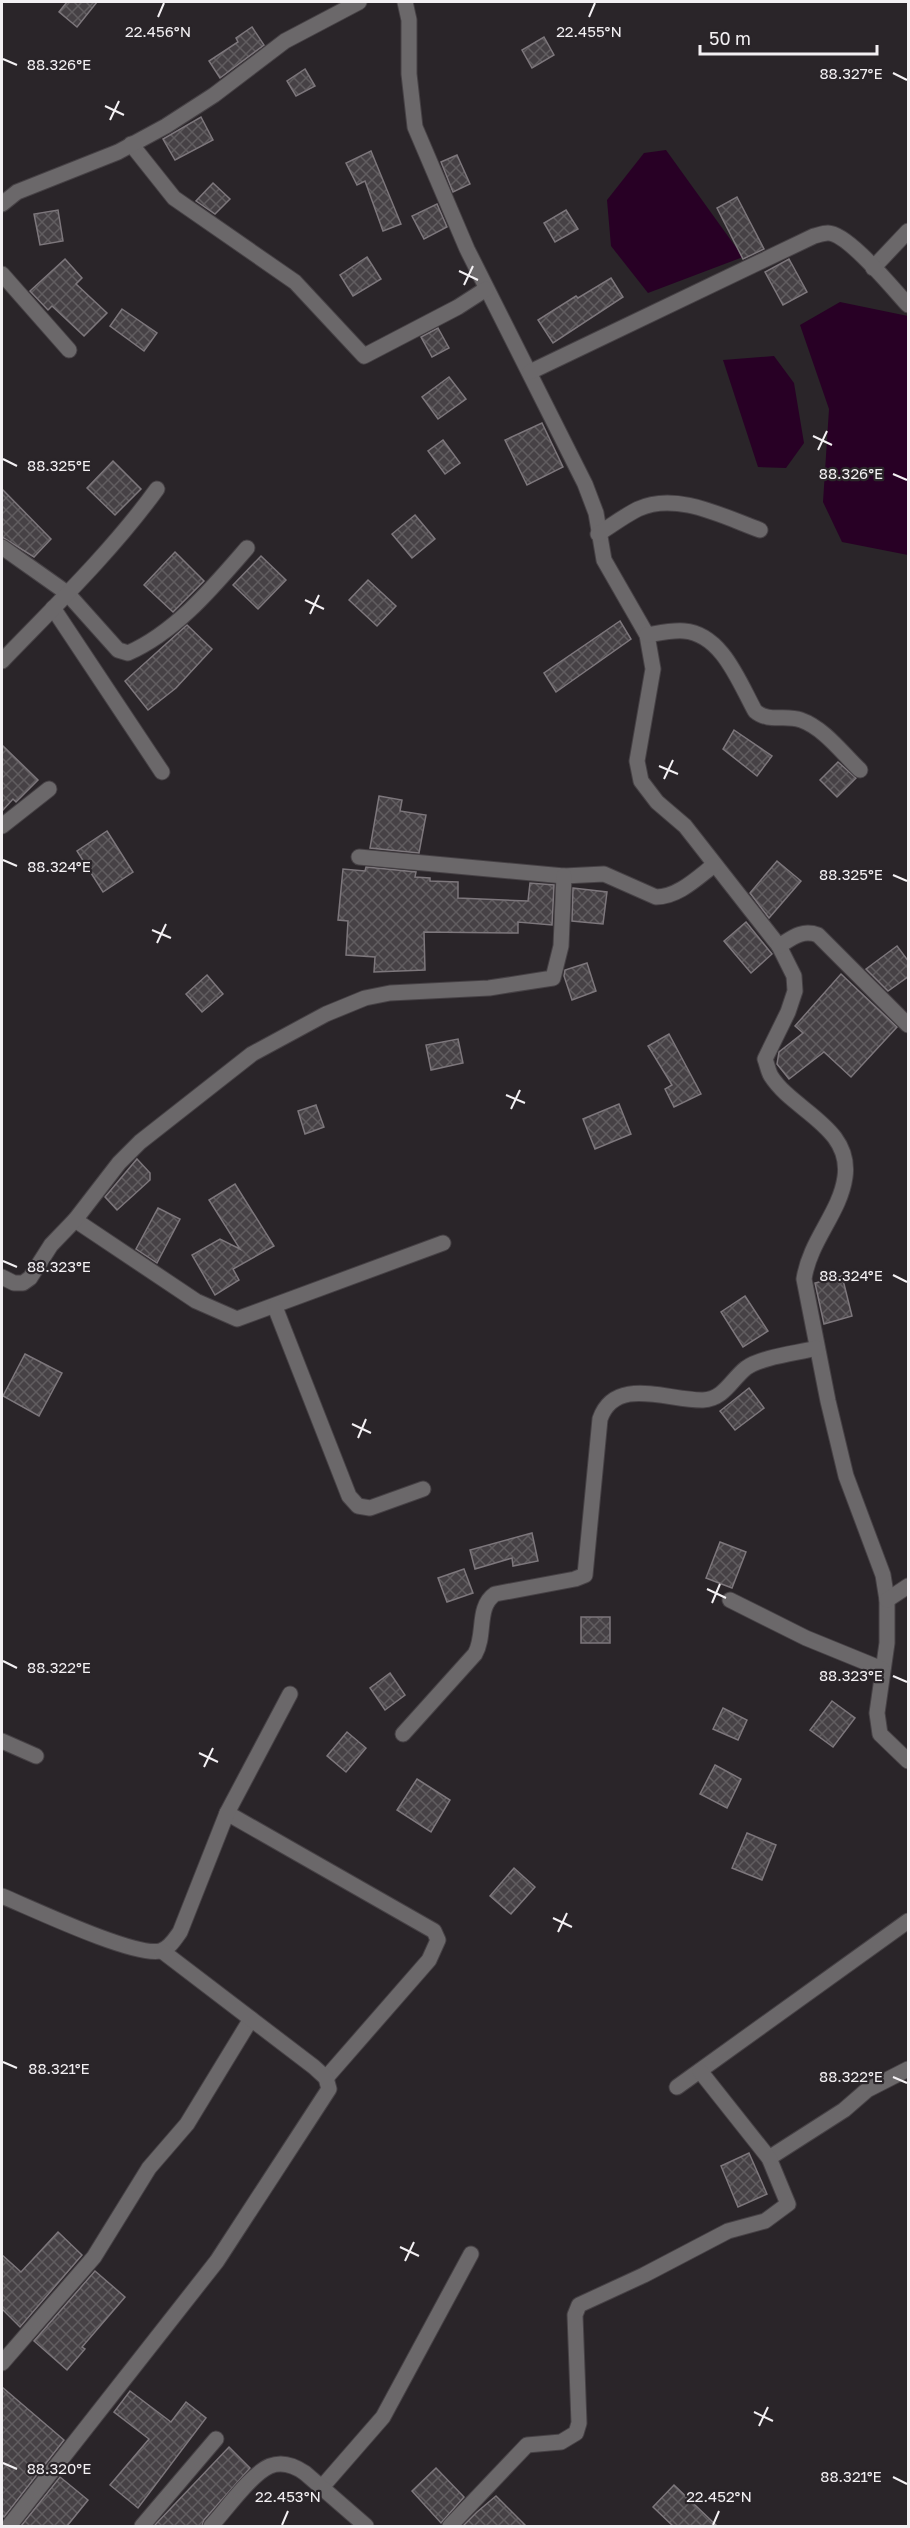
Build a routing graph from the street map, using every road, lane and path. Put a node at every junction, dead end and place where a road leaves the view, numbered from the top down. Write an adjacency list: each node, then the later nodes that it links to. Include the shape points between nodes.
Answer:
1 (358, 2): 3 (street, via 285,41 214,96)
2 (405, 2): 8 (street, via 415,127)
3 (131, 144): 4 (street, via 17,192); 8 (street, via 174,198 295,282 364,356)
4 (2, 204)
5 (909, 231): 6 (street)
6 (873, 268): 9 (street); 11 (street, via 841,238 829,232 814,236)
7 (2, 274): 10 (street)
8 (486, 289): 11 (street)
9 (909, 305)
10 (69, 350)
11 (530, 372): 14 (street, via 585,484 596,513)
12 (157, 489): 17 (street)
13 (760, 530): 14 (street, via 691,506 663,503 639,509)
14 (598, 534): 19 (street, via 604,560)
15 (2, 547): 17 (street)
16 (248, 548): 17 (street, via 207,594 157,636 128,653 118,650)
17 (67, 593): 18 (street)
18 (53, 609): 20 (street); 22 (street)
19 (647, 635): 21 (street, via 681,630 708,638 755,711 762,717 801,720 825,736); 26 (street, via 653,669 637,761 641,781 657,802 685,826)
20 (2, 661)
21 (860, 770)
22 (162, 772)
23 (49, 789): 24 (street)
24 (2, 826)
25 (359, 857): 27 (street)
26 (714, 865): 27 (street, via 684,888 664,897 604,874); 28 (street)
27 (564, 876): 30 (street, via 561,946 554,978 489,988 390,993 365,998 326,1014 252,1054 180,1107 119,1163)
28 (779, 946): 29 (street, via 808,931 818,935); 34 (street, via 794,976 795,991 765,1059 771,1076 826,1126 840,1148 845,1172 843,1191 807,1258 804,1279)
29 (909, 1025)
30 (75, 1220): 32 (street, via 51,1245 30,1278 14,1283); 33 (street, via 220,1314 237,1319)
31 (443, 1243): 33 (street)
32 (2, 1277)
33 (275, 1306): 35 (street, via 349,1496 358,1506 370,1508)
34 (817, 1348): 38 (street, via 846,1476 884,1575); 41 (street, via 748,1366 717,1397 704,1400 633,1393 612,1399 604,1406 585,1575 487,1599 481,1645)
35 (423, 1490)
36 (909, 1586): 38 (street)
37 (730, 1600): 39 (street, via 806,1638)
38 (887, 1600): 39 (street, via 887,1644)
39 (882, 1669): 44 (street, via 877,1713 880,1734)
40 (290, 1694): 45 (street)
41 (403, 1734)
42 (2, 1741): 43 (street)
43 (36, 1756)
44 (909, 1761)
45 (226, 1813): 48 (street, via 180,1932); 52 (street, via 434,1931 438,1940 429,1959)
46 (2, 1896): 48 (street, via 111,1940 148,1952)
47 (909, 1921): 51 (street)
48 (162, 1951): 49 (street)
49 (251, 2019): 52 (street); 56 (street, via 188,2124 150,2168 94,2257)
50 (909, 2069): 54 (street, via 867,2090 844,2110)
51 (700, 2071): 53 (street); 54 (street)
52 (327, 2078): 60 (street, via 329,2089 322,2101 217,2261)
53 (677, 2087)
54 (768, 2158): 64 (street, via 788,2204 765,2221 728,2231 579,2305 574,2314 579,2423 576,2433 561,2442 526,2445)
55 (471, 2254): 58 (street, via 383,2417)
56 (2, 2363)
57 (216, 2439): 61 (street)
58 (322, 2487): 62 (street, via 296,2467 269,2466); 63 (street)
59 (2, 2523): 60 (street)
60 (7, 2526)
61 (142, 2526)
62 (211, 2526)
63 (366, 2526)
64 (450, 2526)

